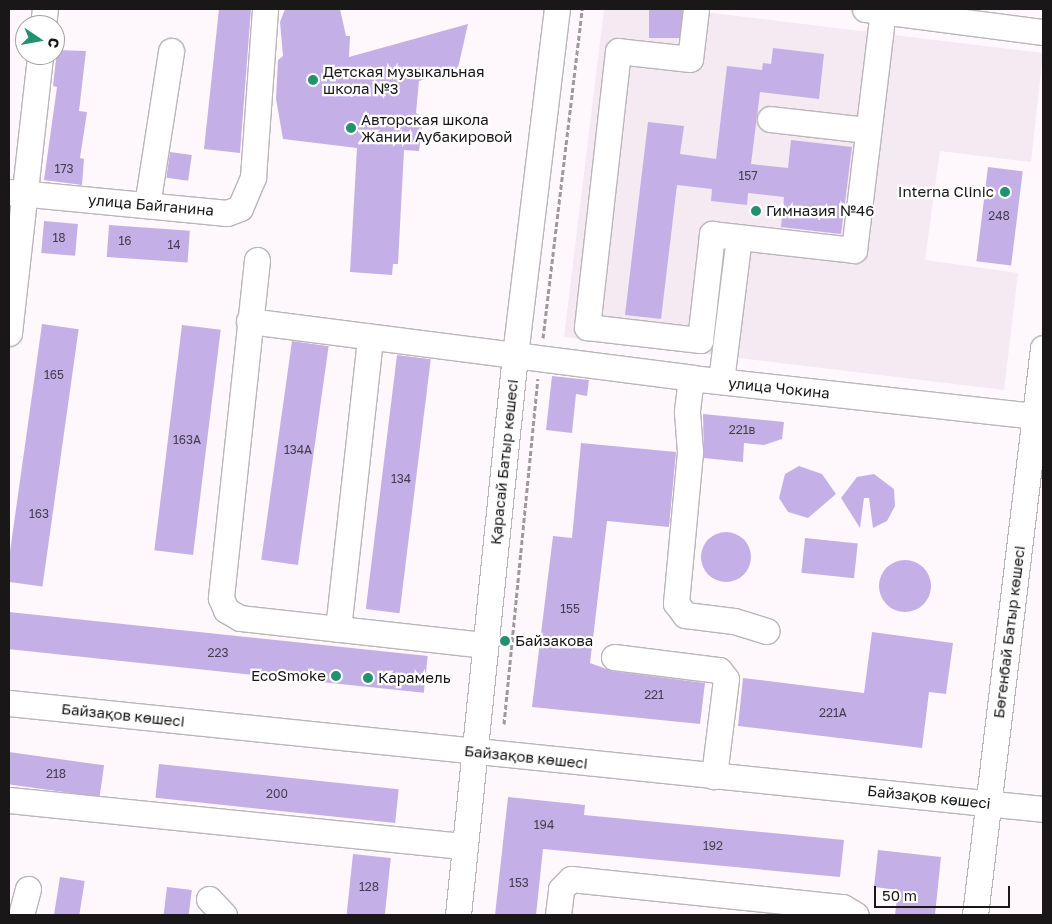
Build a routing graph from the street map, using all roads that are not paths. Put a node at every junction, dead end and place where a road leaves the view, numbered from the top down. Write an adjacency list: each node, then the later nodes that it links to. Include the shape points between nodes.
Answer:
1 (265, 9): 12 (street, улица Байганина, via 253,177 240,208 227,213)
2 (557, 9): 19 (street, Қарасай Батыр көшесі)
3 (696, 9): 13 (street, via 690,59 618,51 587,328 700,340 712,234)
4 (874, 10): 5 (street); 10 (street)
5 (986, 16): 6 (street)
6 (1043, 32)
7 (170, 51): 12 (street)
8 (38, 65): 11 (street)
9 (770, 118): 10 (street)
10 (868, 130): 13 (street, via 854,250)
11 (16, 192): 12 (street, улица Байганина); 16 (street)
12 (147, 205)
13 (739, 237): 21 (street)
14 (256, 260): 15 (street)
15 (249, 321): 17 (street, улица Чокина); 23 (street, via 221,598 226,610 240,618)
16 (9, 333)
17 (370, 337): 19 (street, улица Чокина); 23 (street)
18 (1043, 348): 22 (street, Бөгенбай Батыр көшесі)
19 (515, 355): 20 (street, улица Чокина); 25 (street, Қарасай Батыр көшесі)
20 (691, 378): 21 (street, улица Чокина); 24 (street, via 687,412 690,452 676,603 685,615 734,621)
21 (721, 381): 22 (street, улица Чокина)
22 (1039, 417): 31 (street, Бөгенбай Батыр көшесі)
23 (338, 629): 25 (street)
24 (767, 632)
25 (485, 645): 28 (street, Қарасай Батыр көшесі)
26 (614, 657): 29 (street, via 719,670 726,679)
27 (9, 703): 28 (street, Байзақов көшесі)
28 (474, 752): 29 (street, Байзақов көшесі); 33 (street, Қарасай Батыр көшесі)
29 (714, 776): 31 (street, Байзақов көшесі)
30 (9, 800): 33 (street)
31 (988, 803): 32 (street, Байзақов көшесі); 39 (street, Бөгенбай Батыр көшесі)
32 (1043, 809)
33 (465, 846): 36 (street, Қарасай Батыр көшесі)
34 (28, 889): 35 (street)
35 (21, 915)
36 (458, 915)
37 (558, 915): 38 (street, via 561,889 571,879 843,907)
38 (856, 915)
39 (975, 915)

